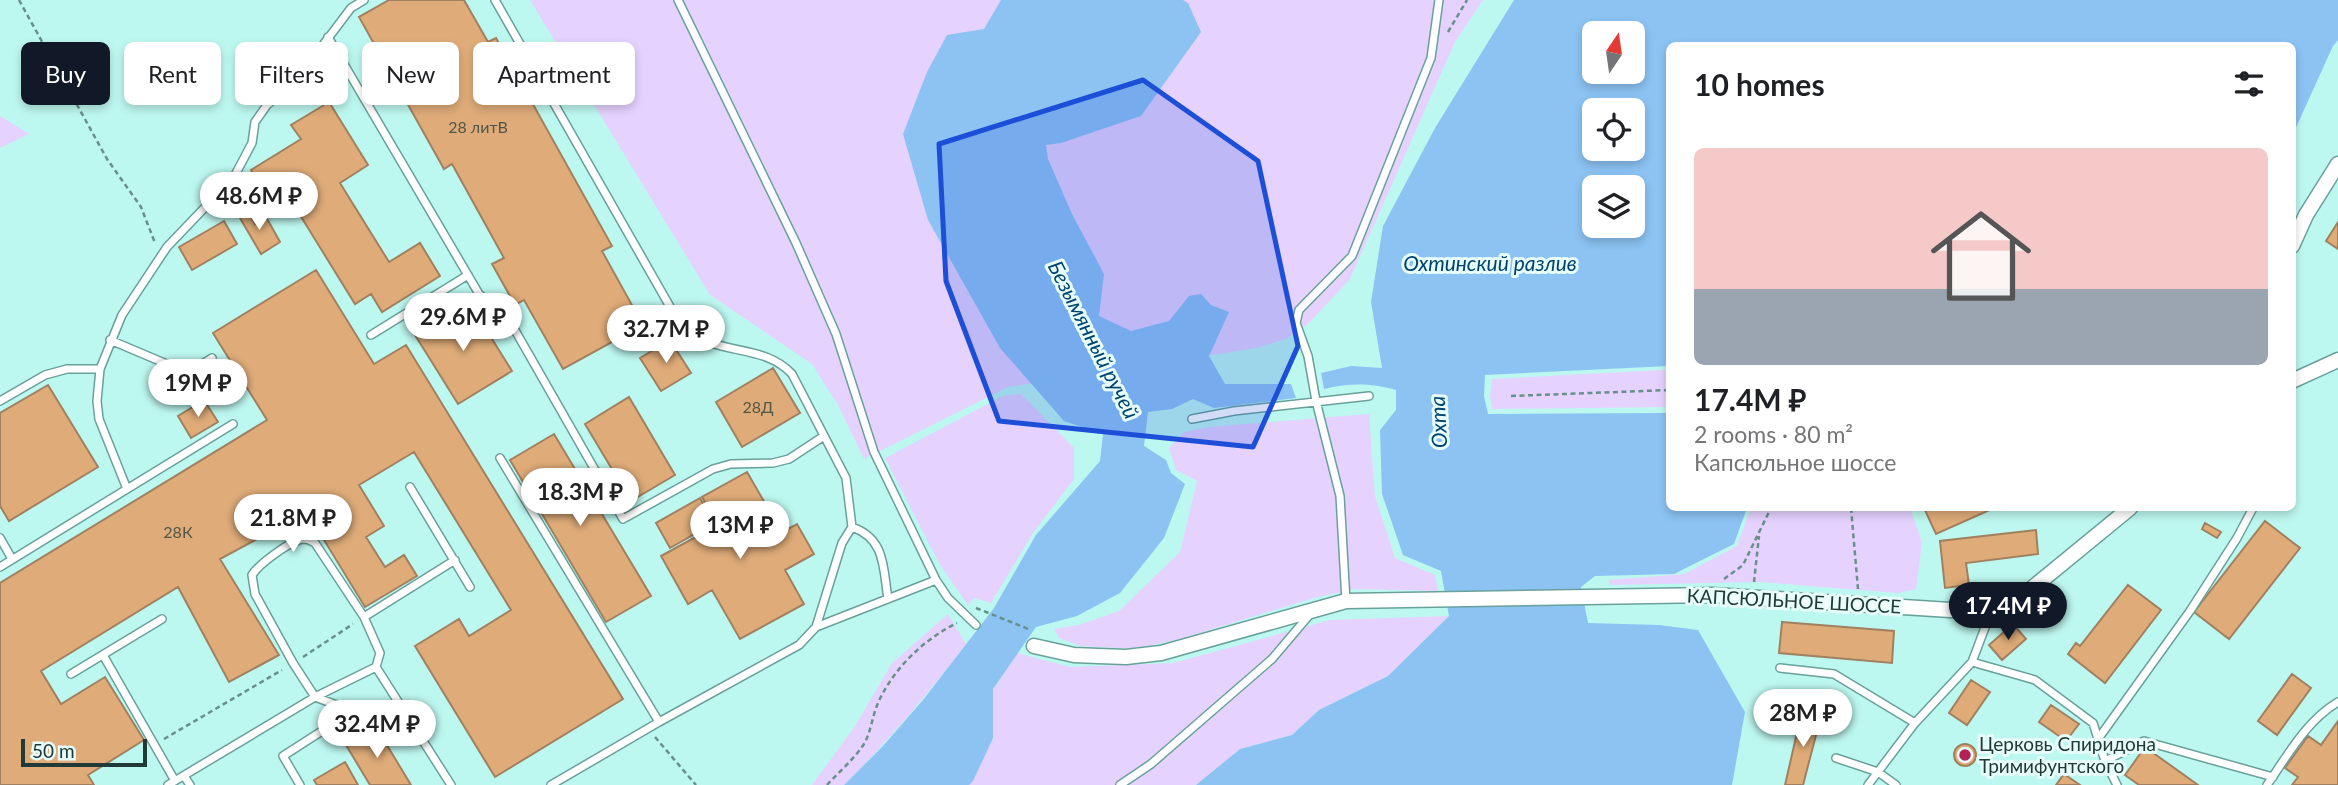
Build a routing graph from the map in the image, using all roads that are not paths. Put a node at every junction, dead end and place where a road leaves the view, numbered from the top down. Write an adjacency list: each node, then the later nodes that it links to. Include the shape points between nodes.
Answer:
1 (364, 0): 5 (lane, via 351,8)
2 (495, 0): 20 (lane, via 673,312 686,329 706,341 781,363 792,374)
3 (678, 0): 31 (lane, via 796,243 836,334 874,452)
4 (1439, 0): 17 (lane, via 1432,58 1352,256 1299,310 1296,323)
5 (328, 37): 8 (lane); 10 (lane, via 298,78 267,105 255,122 252,143 234,177 161,257)
6 (2338, 164): 7 (street)
7 (2296, 237)
8 (468, 275): 9 (lane); 20 (lane, via 479,295 508,318 623,519 713,470 730,464 789,459)
9 (371, 335)
10 (110, 340): 11 (lane, via 188,373); 13 (lane)
11 (212, 358)
12 (2338, 360): 14 (street)
13 (100, 369): 16 (lane, via 67,369 46,375); 23 (lane, via 99,419)
14 (2296, 379)
15 (1369, 396): 17 (lane)
16 (0, 401)
17 (1316, 401): 18 (lane); 34 (lane, via 1340,496)
18 (1192, 419)
19 (233, 424): 23 (lane)
20 (824, 436): 26 (lane, via 846,478)
21 (500, 458): 49 (lane)
22 (410, 486): 29 (lane)
23 (127, 489): 28 (lane)
24 (2126, 511): 36 (street, КАПСЮЛЬНОЕ ШОССЕ, via 2008,604)
25 (2251, 511): 51 (lane, via 2190,611)
26 (852, 527): 33 (lane, via 867,532 875,541); 40 (lane, via 842,543)
27 (0, 538): 28 (lane)
28 (12, 559): 30 (lane)
29 (455, 561): 32 (lane); 37 (lane)
30 (0, 567)
31 (936, 580): 33 (lane); 39 (lane)
32 (470, 587)
33 (888, 599): 40 (lane)
34 (1346, 601): 35 (street); 36 (street, КАПСЮЛЬНОЕ ШОССЕ, via 1713,594)
35 (1315, 609): 41 (street, via 1161,653 1074,655); 62 (lane, via 1272,659 1151,764)
36 (1992, 610): 43 (lane)
37 (364, 617): 44 (lane, via 380,653); 47 (lane, via 321,548 308,540 295,542 261,564 252,576 255,594)
38 (162, 619): 42 (lane)
39 (976, 625)
40 (816, 627): 49 (lane, via 799,645)
41 (1034, 646)
42 (103, 655): 46 (lane); 57 (lane)
43 (1972, 662): 50 (lane); 51 (lane, via 2035,680 2093,723)
44 (376, 667): 47 (lane); 60 (lane)
45 (1780, 668): 50 (lane, via 1834,674)
46 (71, 674)
47 (315, 697): 55 (lane); 59 (lane, via 353,711 283,756)
48 (2338, 702): 56 (lane, via 2307,727)
49 (659, 722): 61 (lane)
50 (1915, 723): 54 (lane)
51 (2098, 739): 53 (lane)
52 (1836, 758): 54 (lane)
53 (2105, 761): 56 (lane, via 2144,741); 65 (lane)
54 (1878, 772): 63 (lane); 64 (lane)
55 (184, 776): 57 (lane); 58 (lane)
56 (2273, 777): 66 (lane)
57 (172, 783)
58 (190, 785)
59 (300, 785)
60 (451, 785)
61 (551, 785)
62 (1120, 785)
63 (1868, 785)
64 (1896, 785)
65 (2117, 785)
66 (2267, 785)

